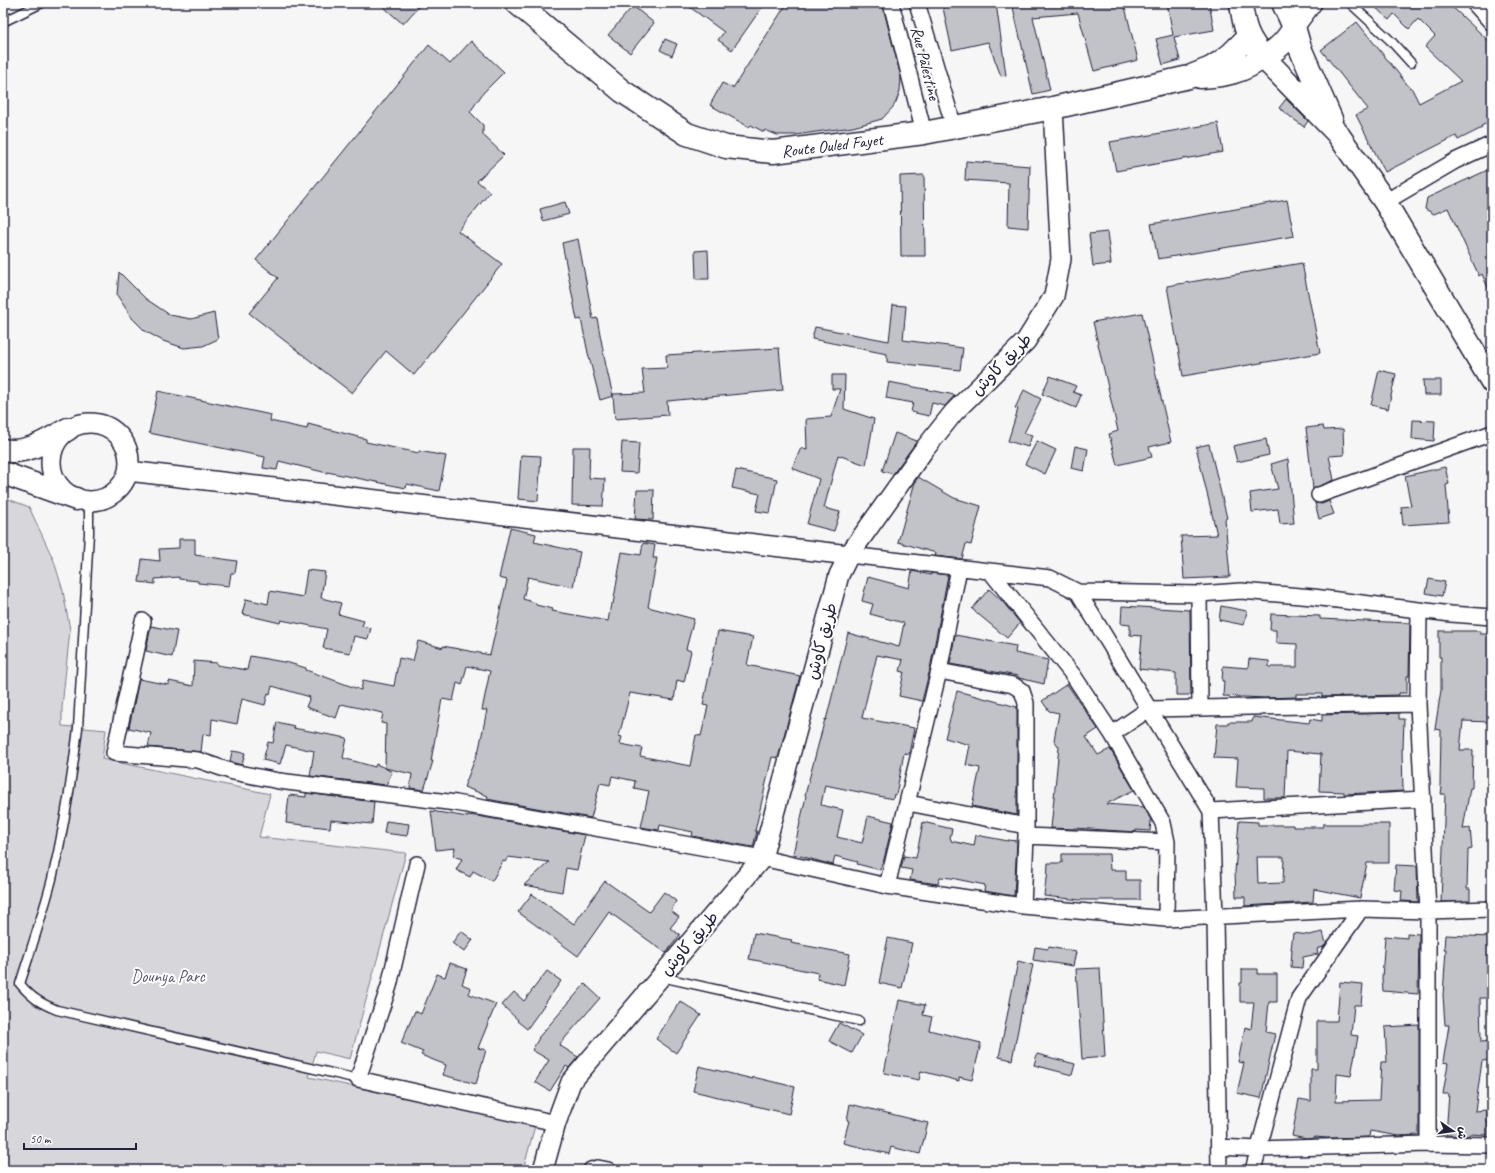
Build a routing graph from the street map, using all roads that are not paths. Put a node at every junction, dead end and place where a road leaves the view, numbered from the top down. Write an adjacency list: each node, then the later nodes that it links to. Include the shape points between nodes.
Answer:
1 (42, 3): 10 (lane)
2 (517, 3): 19 (main road, Route Ouled Fayet, via 622,91 687,134 726,147 773,152)
3 (891, 3): 19 (street, Rue Palestine)
4 (917, 3): 18 (street, Rue Palestine)
5 (1241, 3): 13 (main road)
6 (1283, 3): 12 (main road)
7 (1312, 3): 12 (street)
8 (1350, 3): 15 (lane)
9 (1474, 3): 11 (street)
10 (3, 22)
11 (1492, 23)
12 (1294, 27): 14 (main road, via 1282,45); 20 (main road, via 1300,48)
13 (1248, 37): 14 (main road); 16 (main road, via 1222,61)
14 (1263, 57): 16 (main road, via 1248,68 1230,74); 20 (main road)
15 (1411, 63)
16 (1189, 77): 17 (main road, Route Ouled Fayet)
17 (1053, 108): 18 (main road, Route Ouled Fayet); 31 (street, طريق كاوش, via 1061,259 1054,296 1026,341 949,418)
18 (954, 127): 19 (main road, Route Ouled Fayet)
19 (924, 133)
20 (1337, 133): 22 (main road)
21 (1492, 144): 22 (street, via 1455,161)
22 (1385, 202): 23 (main road)
23 (1492, 382)
24 (68, 429): 26 (main road, via 30,449 11,452); 27 (street, via 87,423 107,426 118,434 125,445 129,458); 30 (street, via 58,439 52,451 52,474 65,492)
25 (1492, 433): 29 (street)
26 (3, 450)
27 (128, 471): 30 (street, via 123,483 114,493 102,499); 31 (street)
28 (3, 473): 30 (main road)
29 (1319, 495)
30 (83, 500): 60 (lane, via 89,533 75,756 51,879 20,984 32,997 57,1010)
31 (849, 555): 32 (street); 49 (street, طريق كاوش, via 839,575)
32 (959, 568): 33 (street); 39 (street)
33 (990, 571): 34 (street, via 1050,578); 43 (street, via 1073,675)
34 (1078, 592): 35 (street); 42 (street)
35 (1199, 594): 36 (street, via 1241,591); 41 (street)
36 (1419, 610): 37 (street); 40 (street)
37 (1492, 617)
38 (143, 621): 49 (street, via 114,753 198,760 233,772 279,781 456,803)
39 (939, 671): 45 (street); 47 (street, via 1013,685 1022,691 1026,703)
40 (1418, 704): 41 (street); 44 (street)
41 (1200, 708): 42 (street)
42 (1149, 709): 43 (street); 46 (street)
43 (1112, 734): 48 (street, via 1163,823)
44 (1423, 799): 46 (street); 55 (street)
45 (908, 803): 47 (street); 51 (street)
46 (1211, 811): 56 (street)
47 (1026, 831): 48 (street); 52 (street)
48 (1167, 842): 57 (street)
49 (762, 858): 51 (street); 58 (street, طريق كاوش)
50 (417, 864): 60 (street, via 389,986)
51 (887, 886): 52 (street)
52 (1024, 906): 57 (street)
53 (1361, 909): 55 (street); 56 (street); 65 (street, via 1299,998)
54 (1492, 909): 55 (street)
55 (1428, 910): 62 (street)
56 (1215, 917): 57 (street); 64 (street)
57 (1166, 919)
58 (660, 977): 59 (lane); 61 (street, طريق كاوش, via 571,1082)
59 (859, 1021)
60 (358, 1079): 61 (street)
61 (556, 1123): 66 (street, طريق كاوش)
62 (1428, 1144): 63 (street); 65 (street)
63 (1492, 1145)
64 (1219, 1147): 65 (street); 69 (street)
65 (1258, 1149): 70 (street)
66 (543, 1170)
67 (591, 1170): 68 (street)
68 (608, 1170)
69 (1219, 1170)
70 (1253, 1170)

